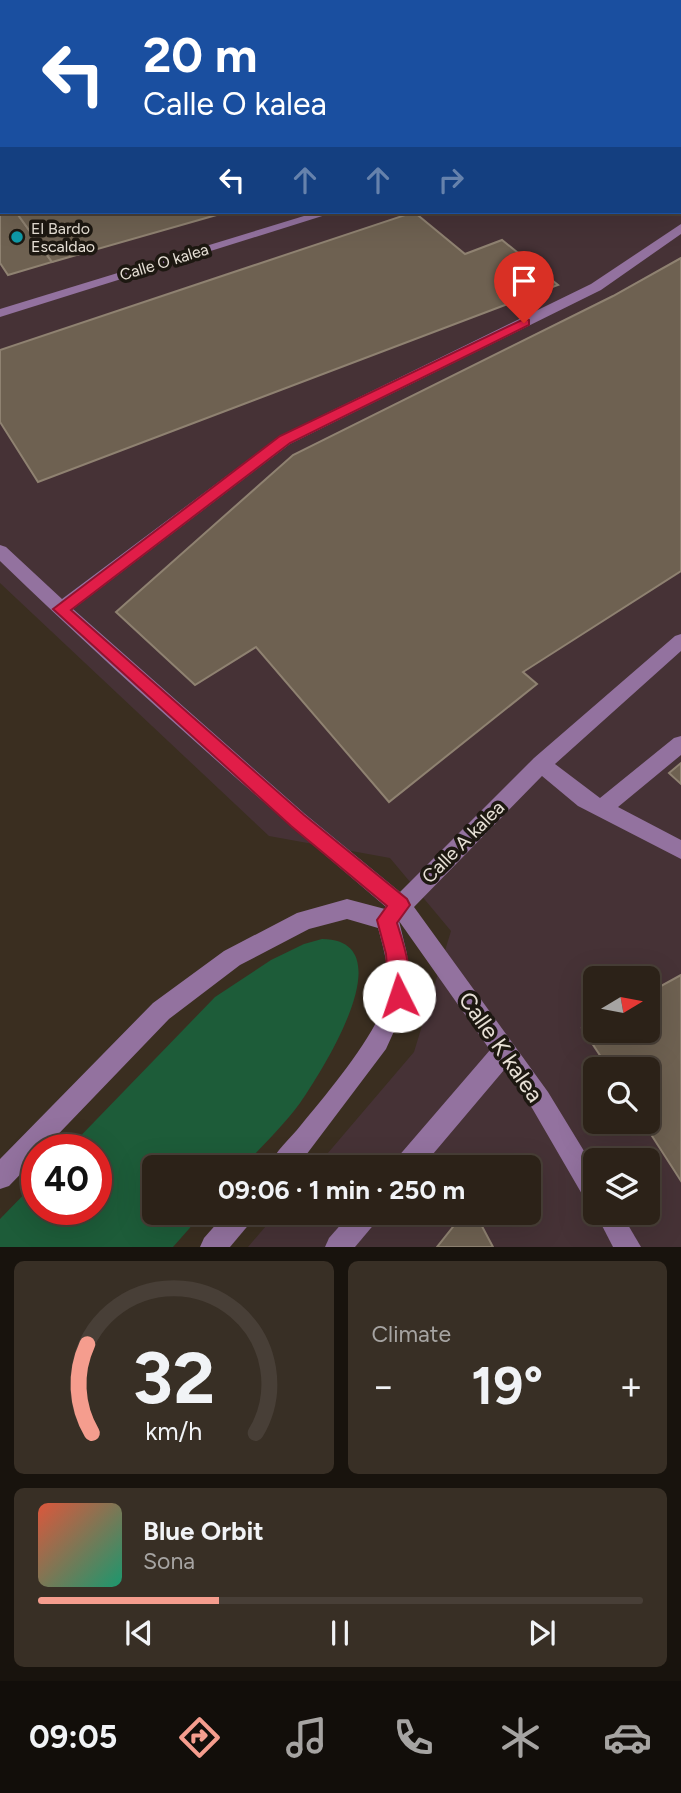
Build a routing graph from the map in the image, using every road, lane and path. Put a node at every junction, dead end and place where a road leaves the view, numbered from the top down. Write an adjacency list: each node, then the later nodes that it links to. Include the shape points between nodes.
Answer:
1 (322, 214): 3 (street, Calle O kalea)
2 (681, 228): 5 (street, via 596,287 285,440)
3 (0, 313)
4 (0, 551): 5 (street)
5 (61, 609): 11 (street, via 298,820)
6 (681, 641): 8 (street, Calle A kalea)
7 (681, 744): 9 (street)
8 (541, 765): 9 (street); 11 (street, Calle A kalea)
9 (600, 809): 10 (street)
10 (681, 850)
11 (393, 913): 12 (street, Calle K kalea); 13 (street, via 399,996 378,1041); 16 (street, via 347,909 305,920 232,958 161,1012)
12 (505, 1051): 14 (street); 15 (street, Calle K kalea)
13 (291, 1155)
14 (416, 1155)
15 (583, 1172)
16 (0, 1177)
17 (232, 1225): 20 (street)
18 (357, 1225): 21 (street)
19 (614, 1225): 22 (street)
20 (213, 1247)
21 (338, 1247)
22 (628, 1247)

